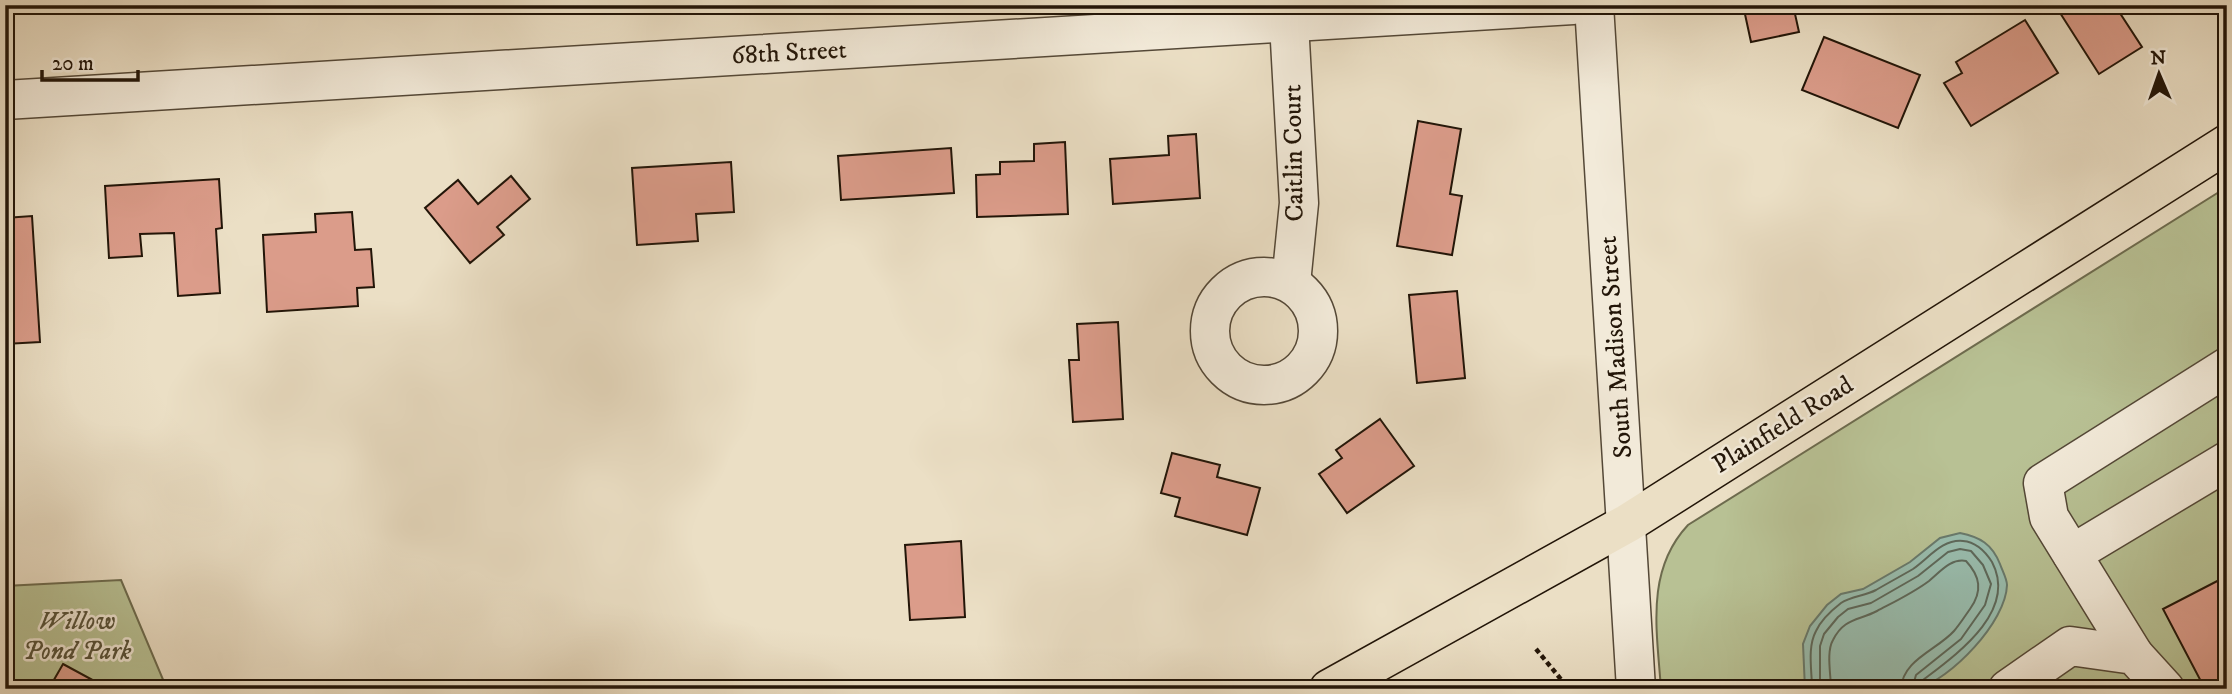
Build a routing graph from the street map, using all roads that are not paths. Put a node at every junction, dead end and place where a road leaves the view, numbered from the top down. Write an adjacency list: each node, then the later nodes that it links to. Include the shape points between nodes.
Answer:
1 (1573, 5): 3 (street, 68th Street)
2 (1594, 5): 9 (street, South Madison Street)
3 (1289, 23): 4 (street, 68th Street); 6 (street, Caitlin Court, via 1299,203)
4 (5, 100)
5 (2227, 144): 9 (main road, Plainfield Road)
6 (1291, 283)
7 (2227, 367): 10 (street, via 2043,483 2049,517)
8 (2227, 461): 10 (street)
9 (1628, 523): 12 (main road, Plainfield Road); 13 (street, South Madison Street)
10 (2073, 554): 11 (street)
11 (2134, 655): 14 (street, via 2070,646); 15 (street)
12 (1329, 689)
13 (1636, 689)
14 (2008, 689)
15 (2165, 689)

